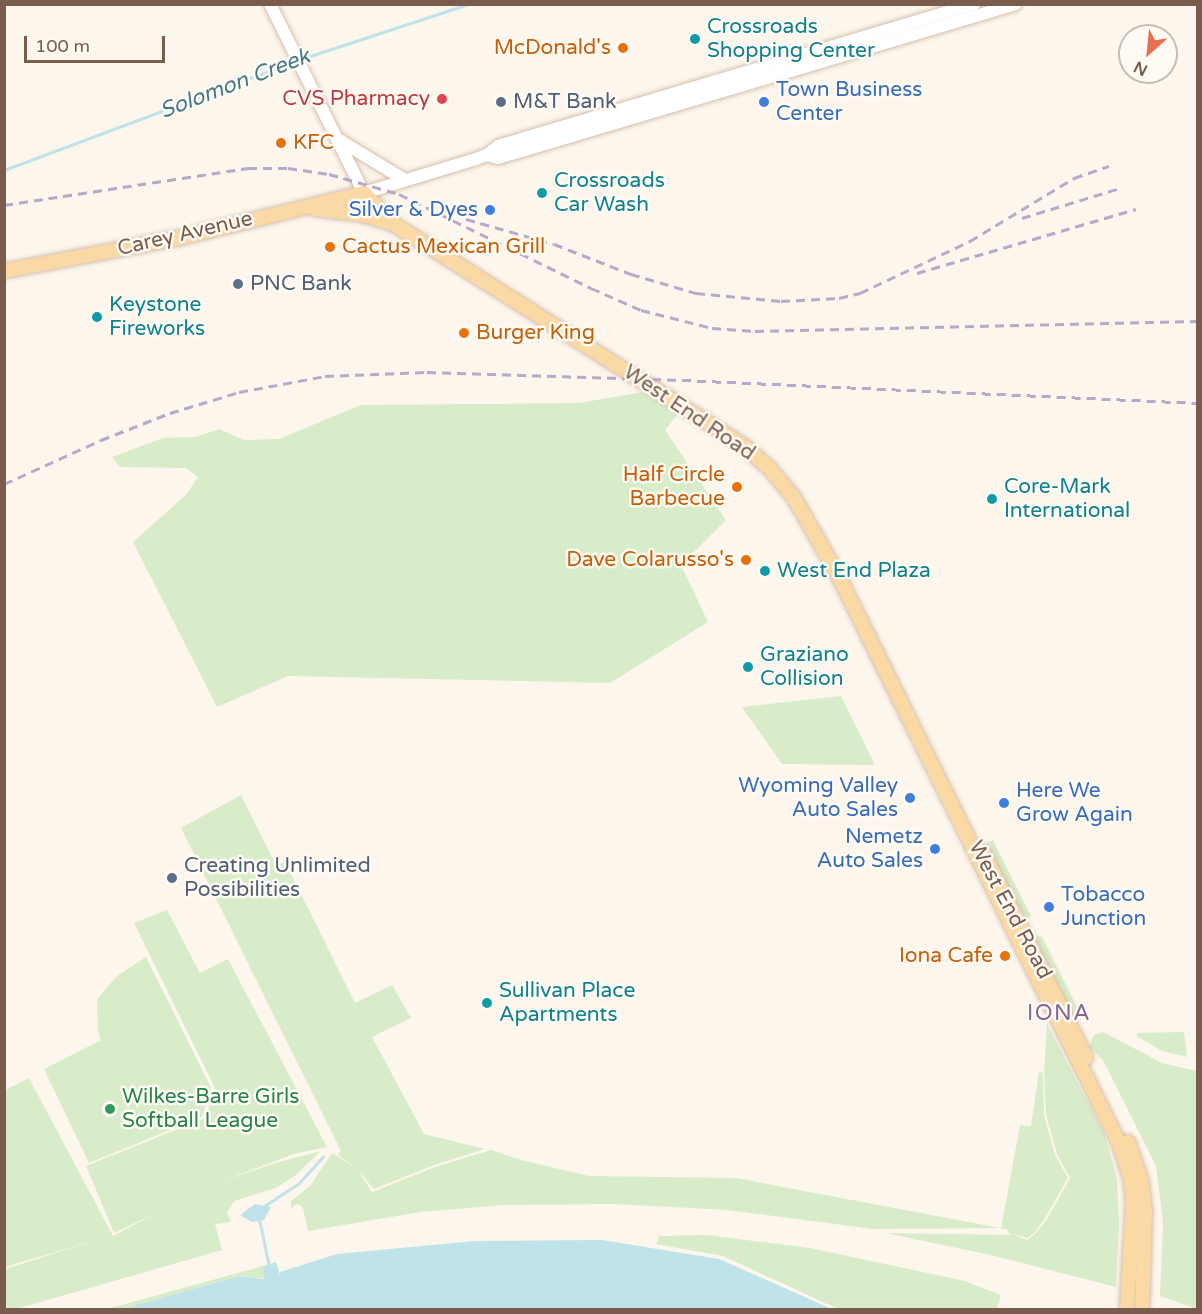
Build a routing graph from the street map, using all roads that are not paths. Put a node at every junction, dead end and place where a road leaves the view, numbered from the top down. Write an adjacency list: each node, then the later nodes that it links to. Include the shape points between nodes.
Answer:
1 (270, 4): 4 (main road)
2 (974, 4): 5 (main road, via 498,146)
3 (1016, 4): 5 (main road, via 498,158)
4 (339, 140): 6 (main road); 7 (main road)
5 (487, 155): 6 (main road)
6 (405, 180): 7 (main road)
7 (364, 193): 8 (main road, Carey Avenue); 9 (main road, West End Road)
8 (290, 210): 9 (main road, via 330,210); 10 (main road, Carey Avenue, via 179,238)
9 (392, 223): 11 (main road, West End Road, via 702,419 770,469 793,496 838,575)
10 (4, 271)
11 (960, 822): 12 (main road, West End Road, via 1125,1159 1133,1200); 13 (main road, West End Road, via 981,849 1025,932 1134,1157 1145,1210)
12 (1128, 1305)
13 (1142, 1307)

